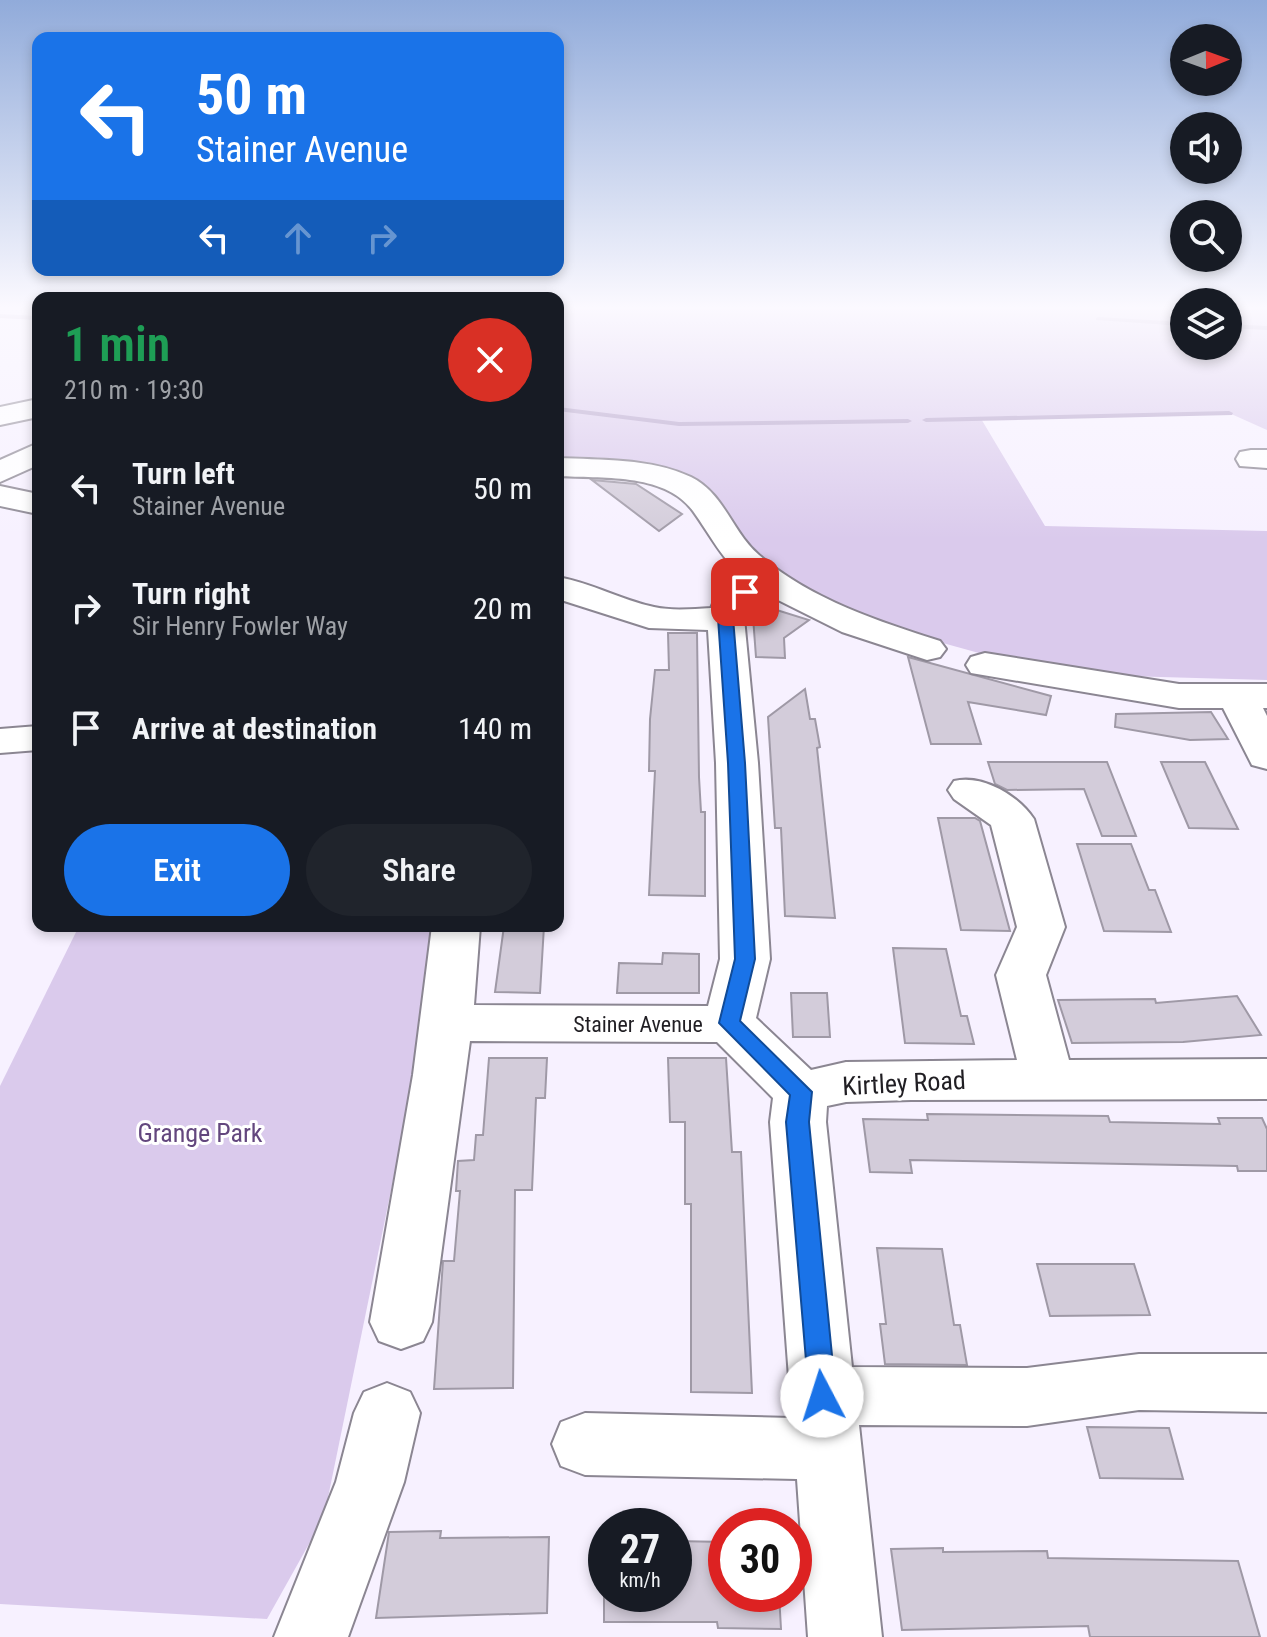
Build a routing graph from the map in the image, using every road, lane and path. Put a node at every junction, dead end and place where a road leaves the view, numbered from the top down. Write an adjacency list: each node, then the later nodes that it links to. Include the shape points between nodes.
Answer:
1 (32, 409): 2 (street)
2 (0, 416)
3 (32, 455): 5 (street)
4 (564, 467): 8 (street, via 611,469 677,482 695,492 743,560)
5 (0, 473)
6 (0, 496): 7 (street)
7 (32, 503)
8 (773, 581): 10 (street, via 731,600); 11 (street, via 852,626)
9 (564, 589): 10 (street, via 652,618)
10 (726, 618): 20 (street, via 745,959)
11 (927, 649)
12 (985, 665): 13 (street, via 1179,696)
13 (1252, 696): 16 (street)
14 (32, 738): 15 (street)
15 (0, 741)
16 (1267, 756)
17 (969, 790): 21 (street, via 1012,819 1041,927 1021,975)
18 (455, 949): 19 (street)
19 (446, 1023): 20 (street, Stainer Avenue); 24 (street)
20 (729, 1023): 23 (street, Stainer Avenue)
21 (1048, 1079): 22 (street, Kirtley Road); 23 (street, Kirtley Road, via 846,1082)
22 (1267, 1079)
23 (801, 1092): 27 (street, via 798,1122)
24 (401, 1322)
25 (1267, 1383): 27 (street, via 1139,1382)
26 (387, 1413): 29 (street, via 370,1482)
27 (825, 1422): 28 (street); 30 (street)
28 (585, 1444)
29 (311, 1637)
30 (845, 1637)

